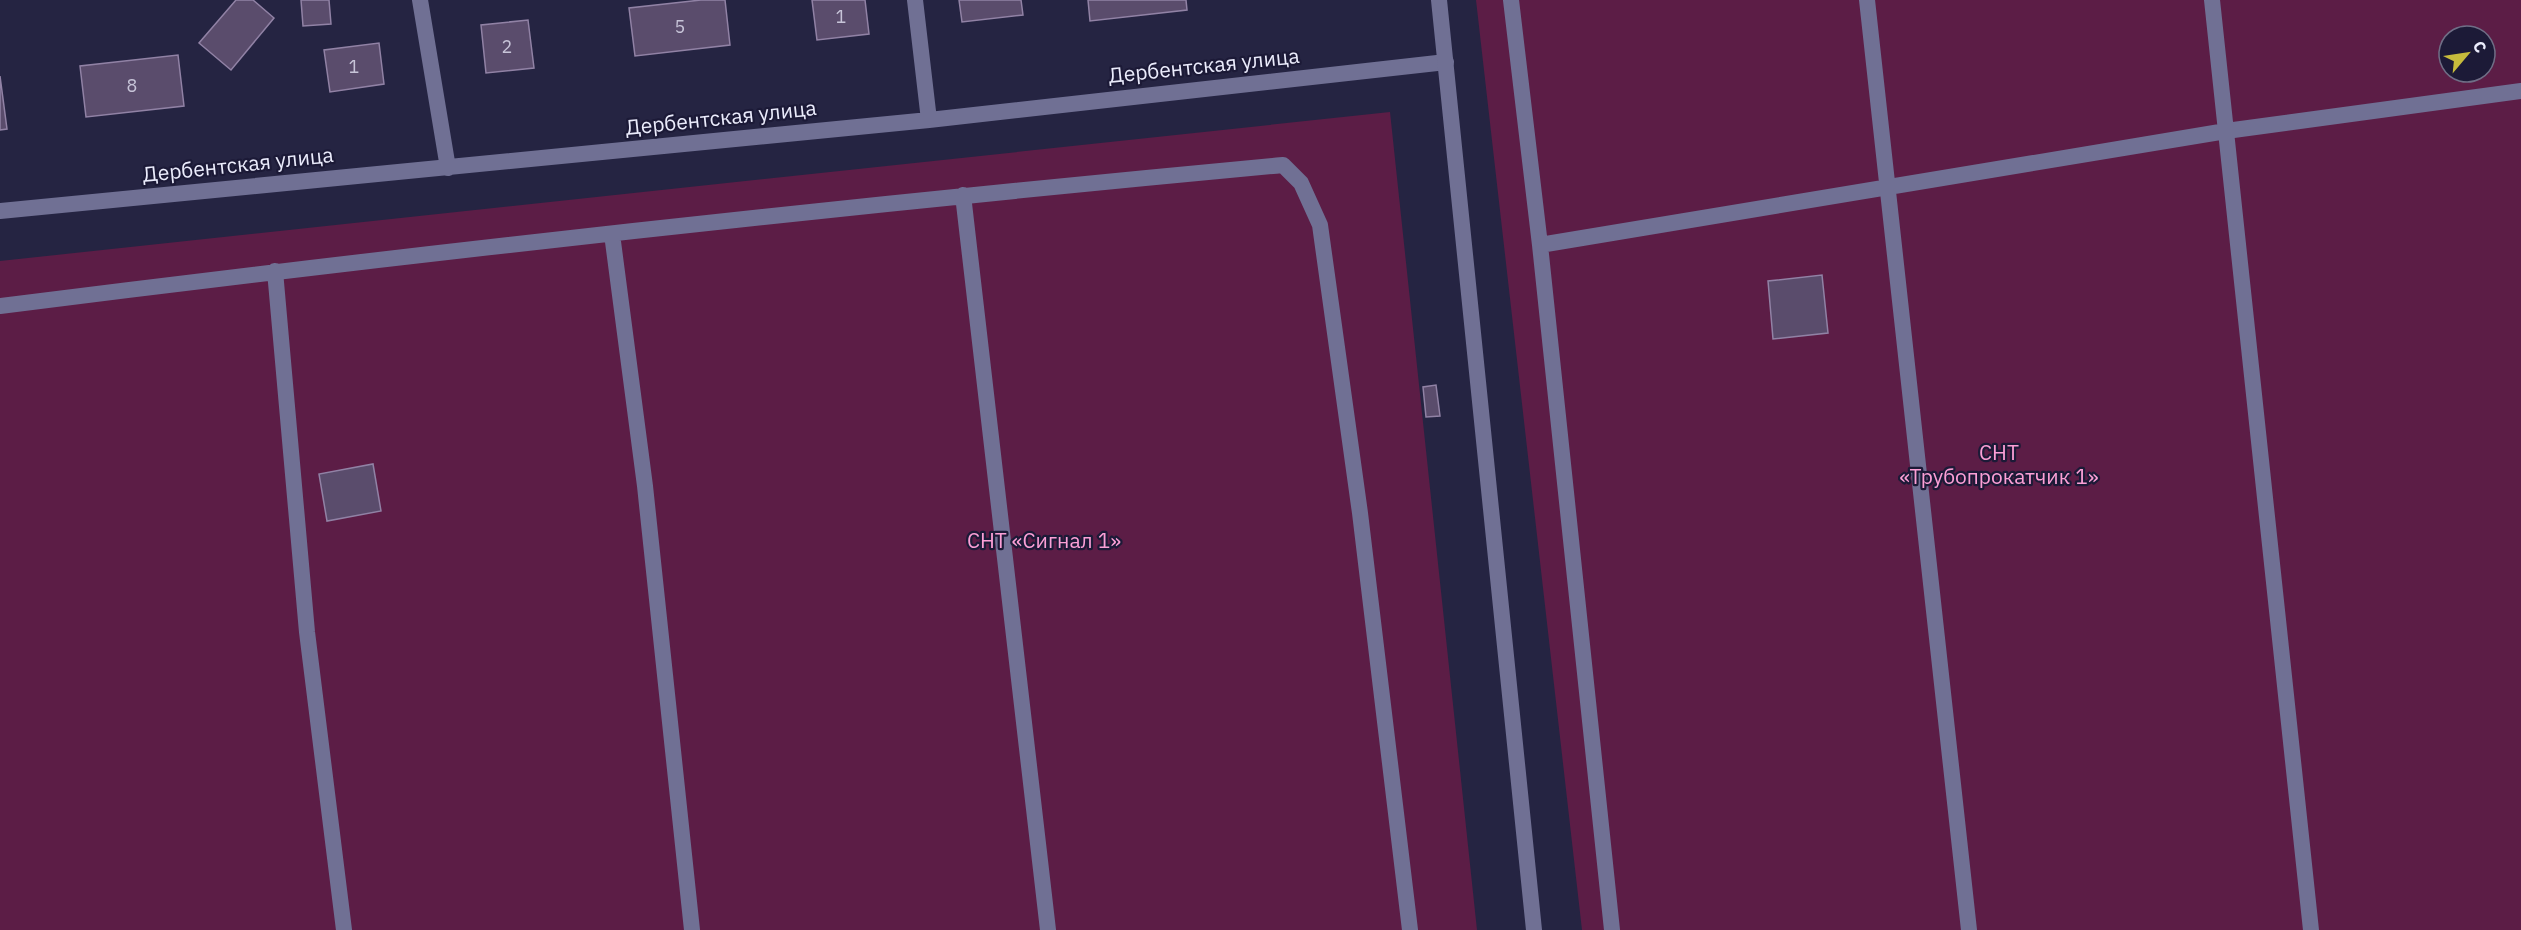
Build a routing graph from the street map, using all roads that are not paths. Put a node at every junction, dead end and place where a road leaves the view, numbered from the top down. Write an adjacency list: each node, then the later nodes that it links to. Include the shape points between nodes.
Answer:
1 (420, 0): 11 (street)
2 (915, 0): 9 (street)
3 (1439, 0): 7 (street)
4 (1511, 0): 16 (street)
5 (1867, 0): 12 (street)
6 (2212, 0): 10 (street)
7 (1446, 62): 9 (street, Дербентская улица); 23 (street)
8 (2521, 91): 10 (street)
9 (929, 120): 11 (street, Дербентская улица)
10 (2226, 131): 12 (street); 26 (street)
11 (448, 168): 14 (street, Дербентская улица)
12 (1887, 188): 16 (street); 25 (street)
13 (963, 195): 15 (street); 21 (street); 22 (street, via 1283,165 1301,183 1320,225 1362,524)
14 (0, 211)
15 (612, 234): 17 (street); 20 (street, via 645,486)
16 (1540, 245): 24 (street)
17 (275, 271): 18 (street); 19 (street, via 307,632)
18 (0, 306)
19 (344, 930)
20 (692, 930)
21 (1048, 930)
22 (1410, 930)
23 (1534, 930)
24 (1612, 930)
25 (1969, 930)
26 (2311, 930)

